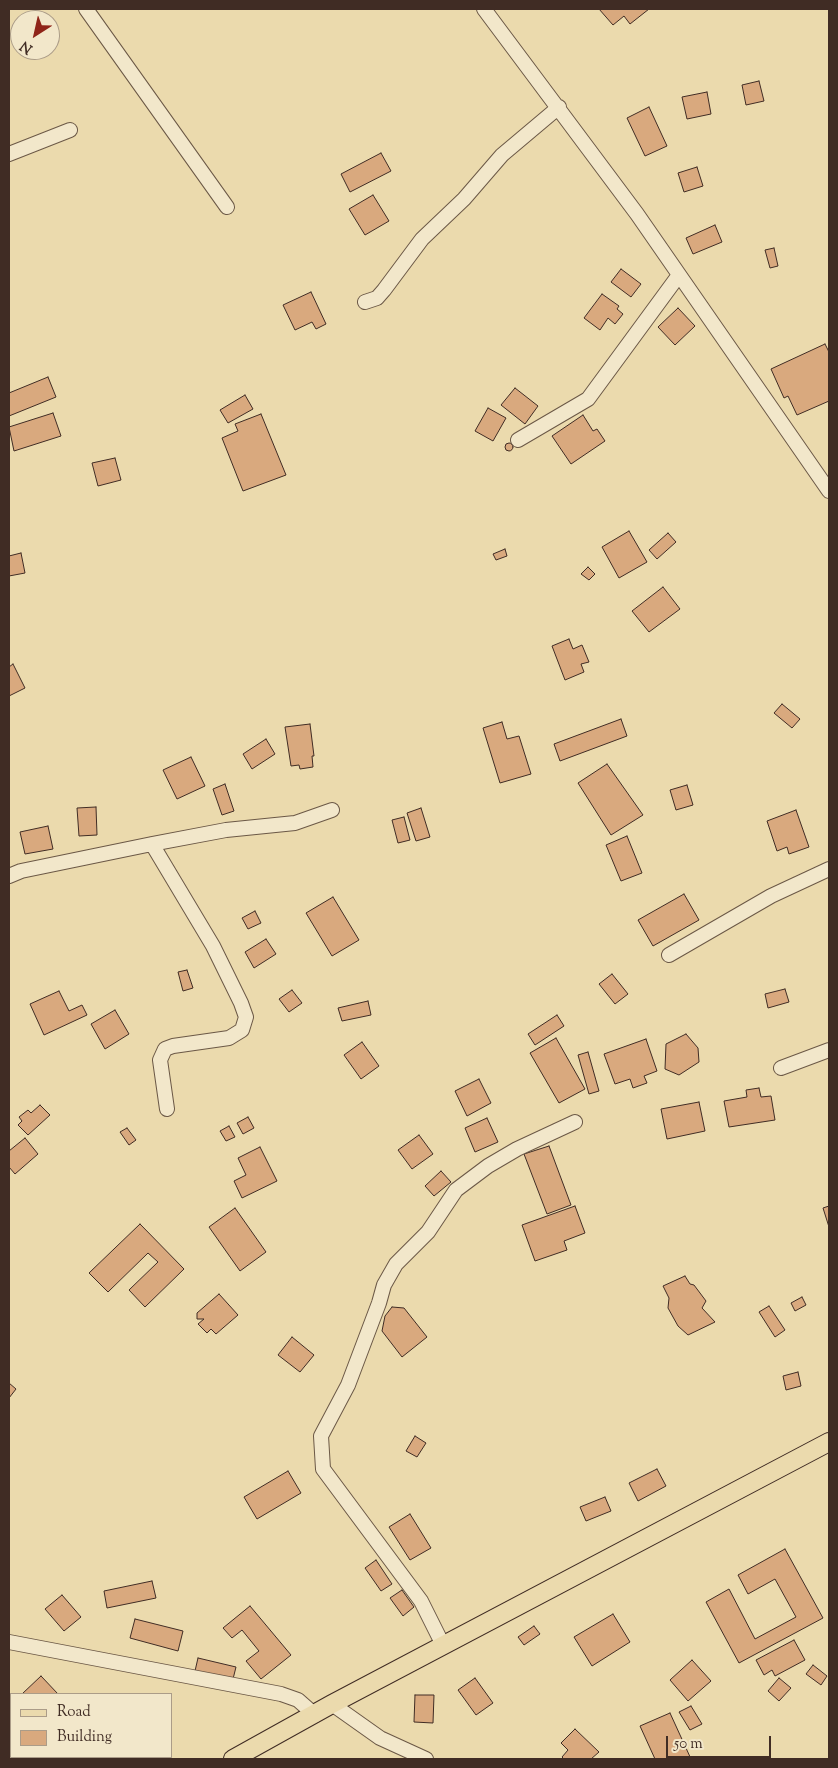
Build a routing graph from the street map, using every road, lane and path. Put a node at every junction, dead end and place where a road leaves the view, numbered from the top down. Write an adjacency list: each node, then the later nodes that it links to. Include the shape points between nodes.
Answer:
1 (86, 9): 6 (street)
2 (484, 9): 3 (street)
3 (559, 107): 7 (street); 8 (street, via 502,155 464,199 422,239 377,298)
4 (70, 130): 5 (street)
5 (9, 154)
6 (227, 207)
7 (679, 275): 9 (street, via 588,399); 10 (street)
8 (365, 302)
9 (518, 440)
10 (829, 491)
11 (332, 810): 12 (street, via 295,823 226,830)
12 (152, 844): 14 (street); 18 (street, via 218,954 246,1017 242,1030 229,1038 165,1049 160,1060)
13 (829, 869): 15 (street, via 771,896)
14 (9, 876)
15 (669, 955)
16 (829, 1050): 17 (street)
17 (781, 1068)
18 (167, 1109)
19 (575, 1122): 22 (street, via 516,1149 456,1190 428,1232 396,1264 384,1285 348,1385 321,1436 323,1469 421,1600)
20 (828, 1446): 22 (main road)
21 (9, 1642): 24 (street, via 282,1694 298,1700)
22 (443, 1646): 23 (main road)
23 (332, 1704): 24 (main road); 26 (street, via 380,1738)
24 (315, 1715): 25 (main road)
25 (233, 1759)
26 (426, 1759)

